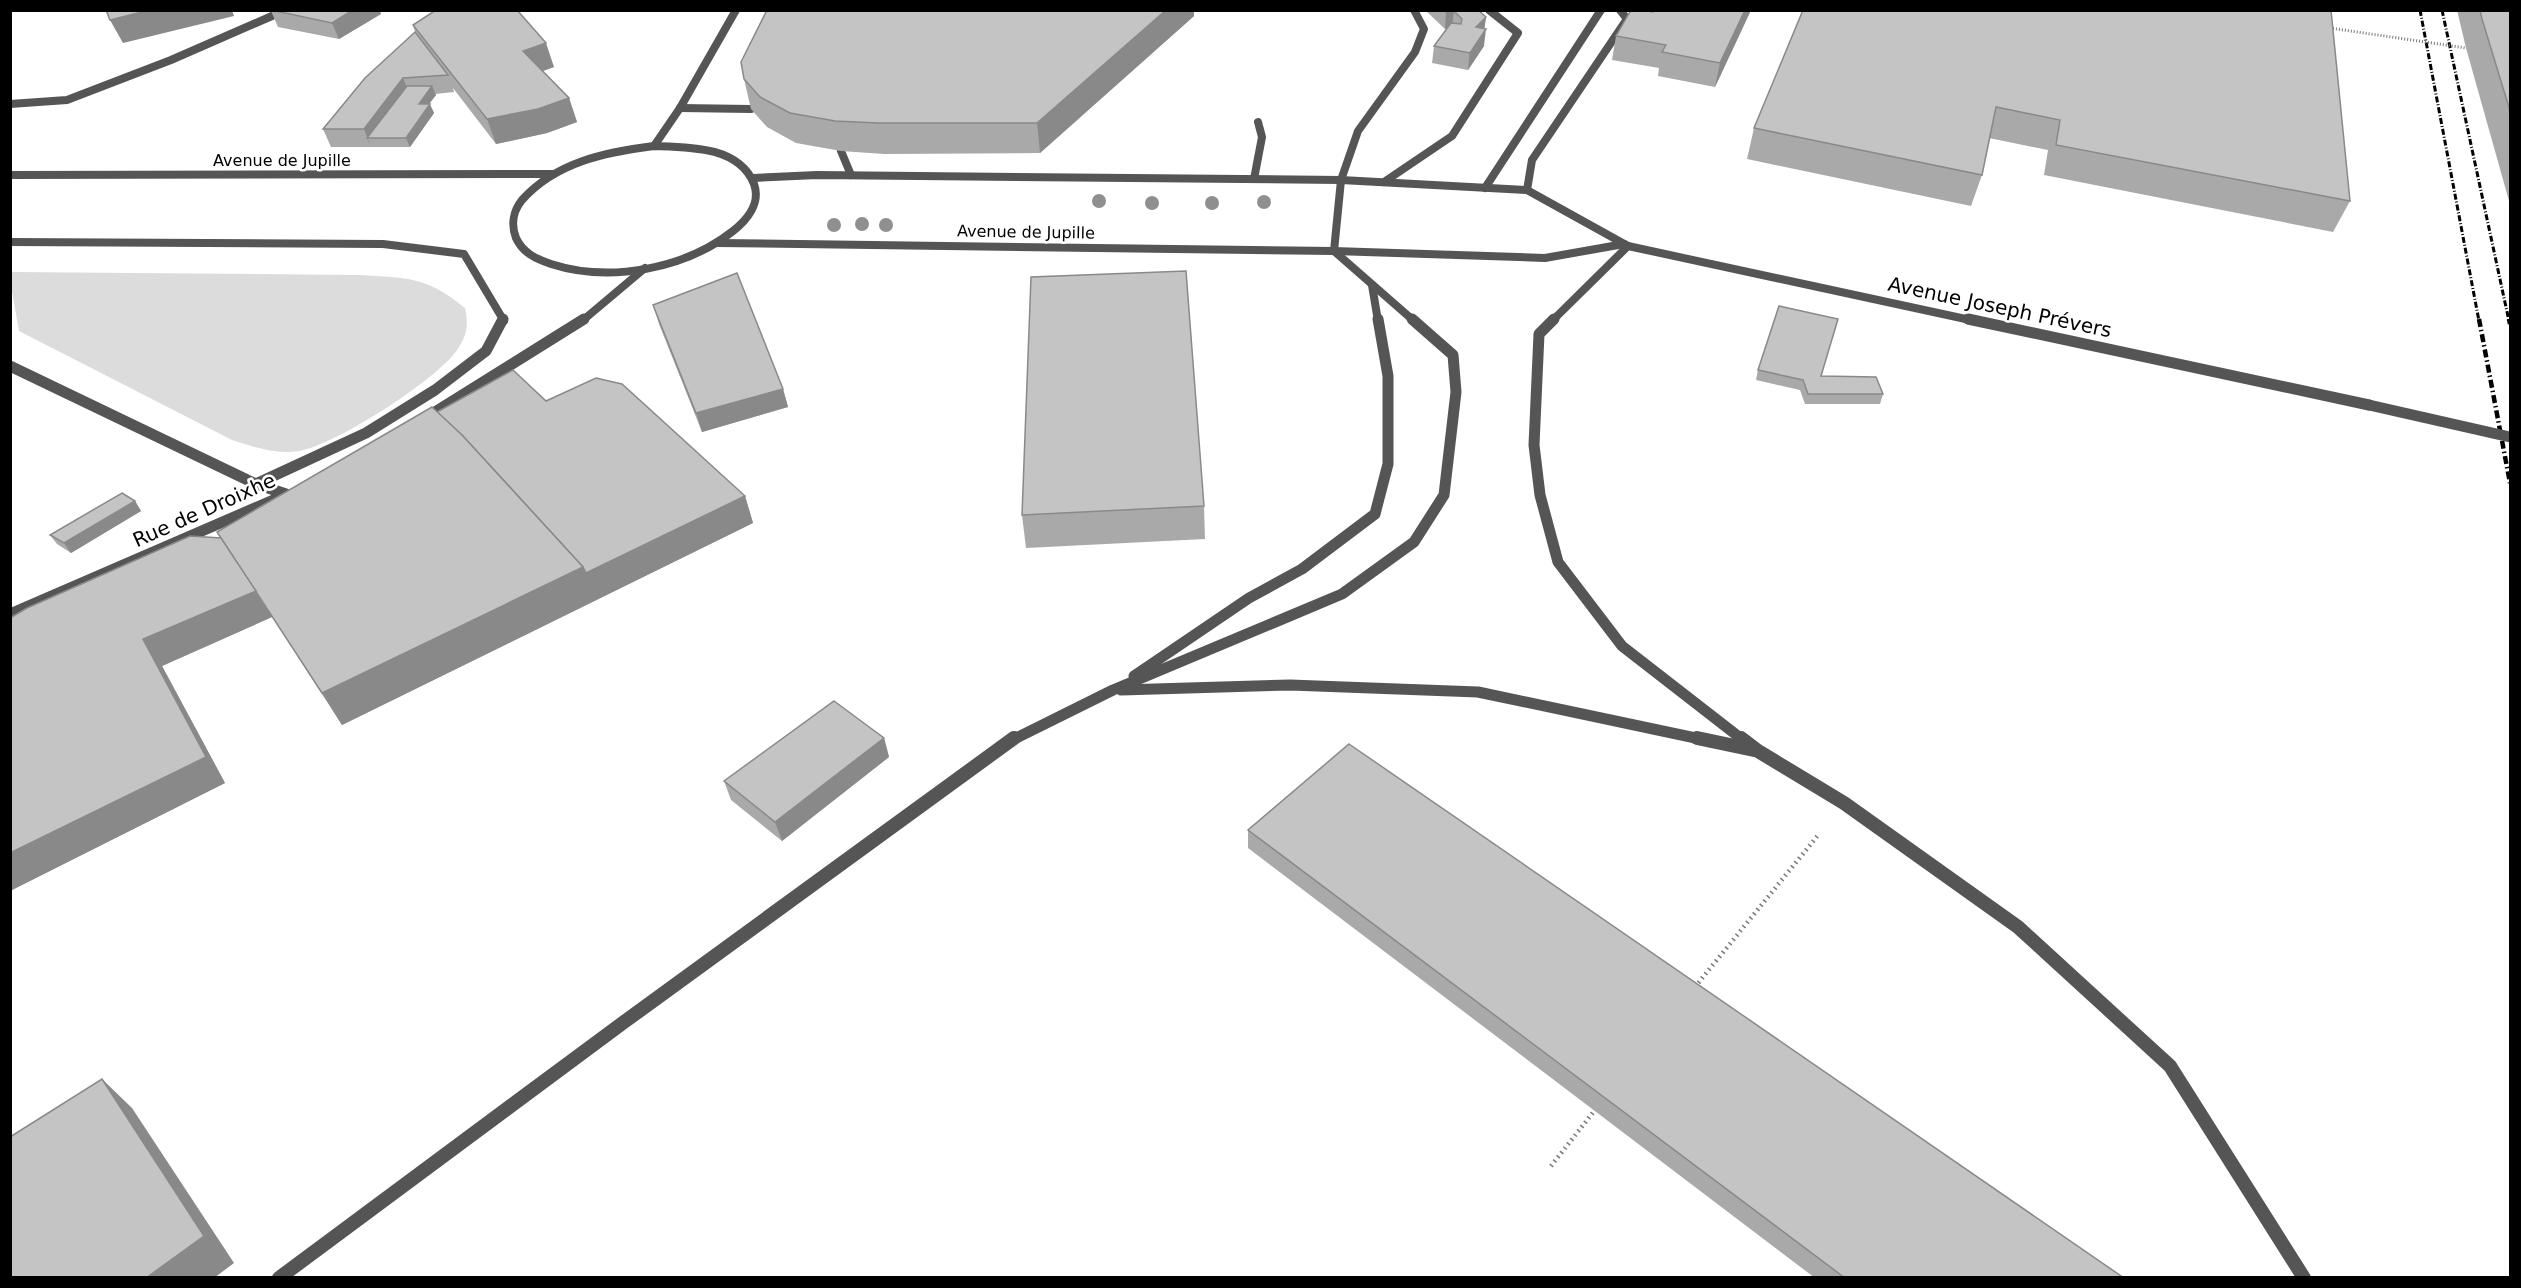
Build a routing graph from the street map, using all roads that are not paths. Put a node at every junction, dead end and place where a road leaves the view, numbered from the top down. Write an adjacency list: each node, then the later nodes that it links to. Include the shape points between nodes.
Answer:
1 (277, 10): 7 (street, via 272,16 171,60 67,100)
2 (736, 10): 8 (street)
3 (1414, 10): 18 (street, via 1424,29 1415,52 1358,131)
4 (1489, 10): 19 (street, via 1518,33 1452,135)
5 (1601, 10): 20 (street)
6 (1620, 10): 21 (street, via 1627,19 1532,160)
7 (10, 104)
8 (680, 108): 9 (street); 11 (street)
9 (751, 109)
10 (1258, 122): 17 (street, via 1262,137)
11 (654, 146): 13 (street, via 584,160); 16 (street, via 717,153 739,163)
12 (841, 151): 15 (street)
13 (553, 174): 14 (street, Avenue de Jupille); 26 (street, via 530,191 515,210 511,229 520,246 540,260 569,269 598,273)
14 (10, 175)
15 (850, 175): 16 (street); 17 (street)
16 (753, 178): 23 (street, via 757,193 752,210 739,227)
17 (1254, 179): 18 (street)
18 (1341, 180): 19 (street); 25 (street)
19 (1384, 182): 20 (street)
20 (1485, 188): 21 (street)
21 (1527, 190): 24 (street)
22 (10, 242): 31 (street, via 383,244 464,254 504,320 486,351 435,390 366,433)
23 (717, 243): 25 (street, Avenue de Jupille); 26 (street, via 684,258)
24 (1626, 245): 25 (street, Avenue de Jupille, via 1545,258); 30 (street, Avenue Joseph Prévers, bridge); 34 (street, via 1604,273 1539,334 1534,444 1540,495 1558,562 1622,646)
25 (1334, 251): 27 (street)
26 (645, 268): 29 (street, via 586,318)
27 (1372, 285): 33 (street, via 1388,376 1388,464 1375,514 1302,569 1249,598); 33 (street, via 1453,355 1456,392 1451,448 1444,495 1432,514 1414,542 1342,594)
28 (10, 366): 31 (street)
29 (416, 423)
30 (2511, 437)
31 (256, 484): 32 (street, Rue de Droixhe, via 291,492)
32 (10, 614)
33 (1113, 690): 34 (street, via 1290,685 1478,692); 35 (street, via 1017,736)
34 (1758, 751): 36 (street, via 1844,803 2018,927 2170,1066)
35 (279, 1278)
36 (2304, 1278)

